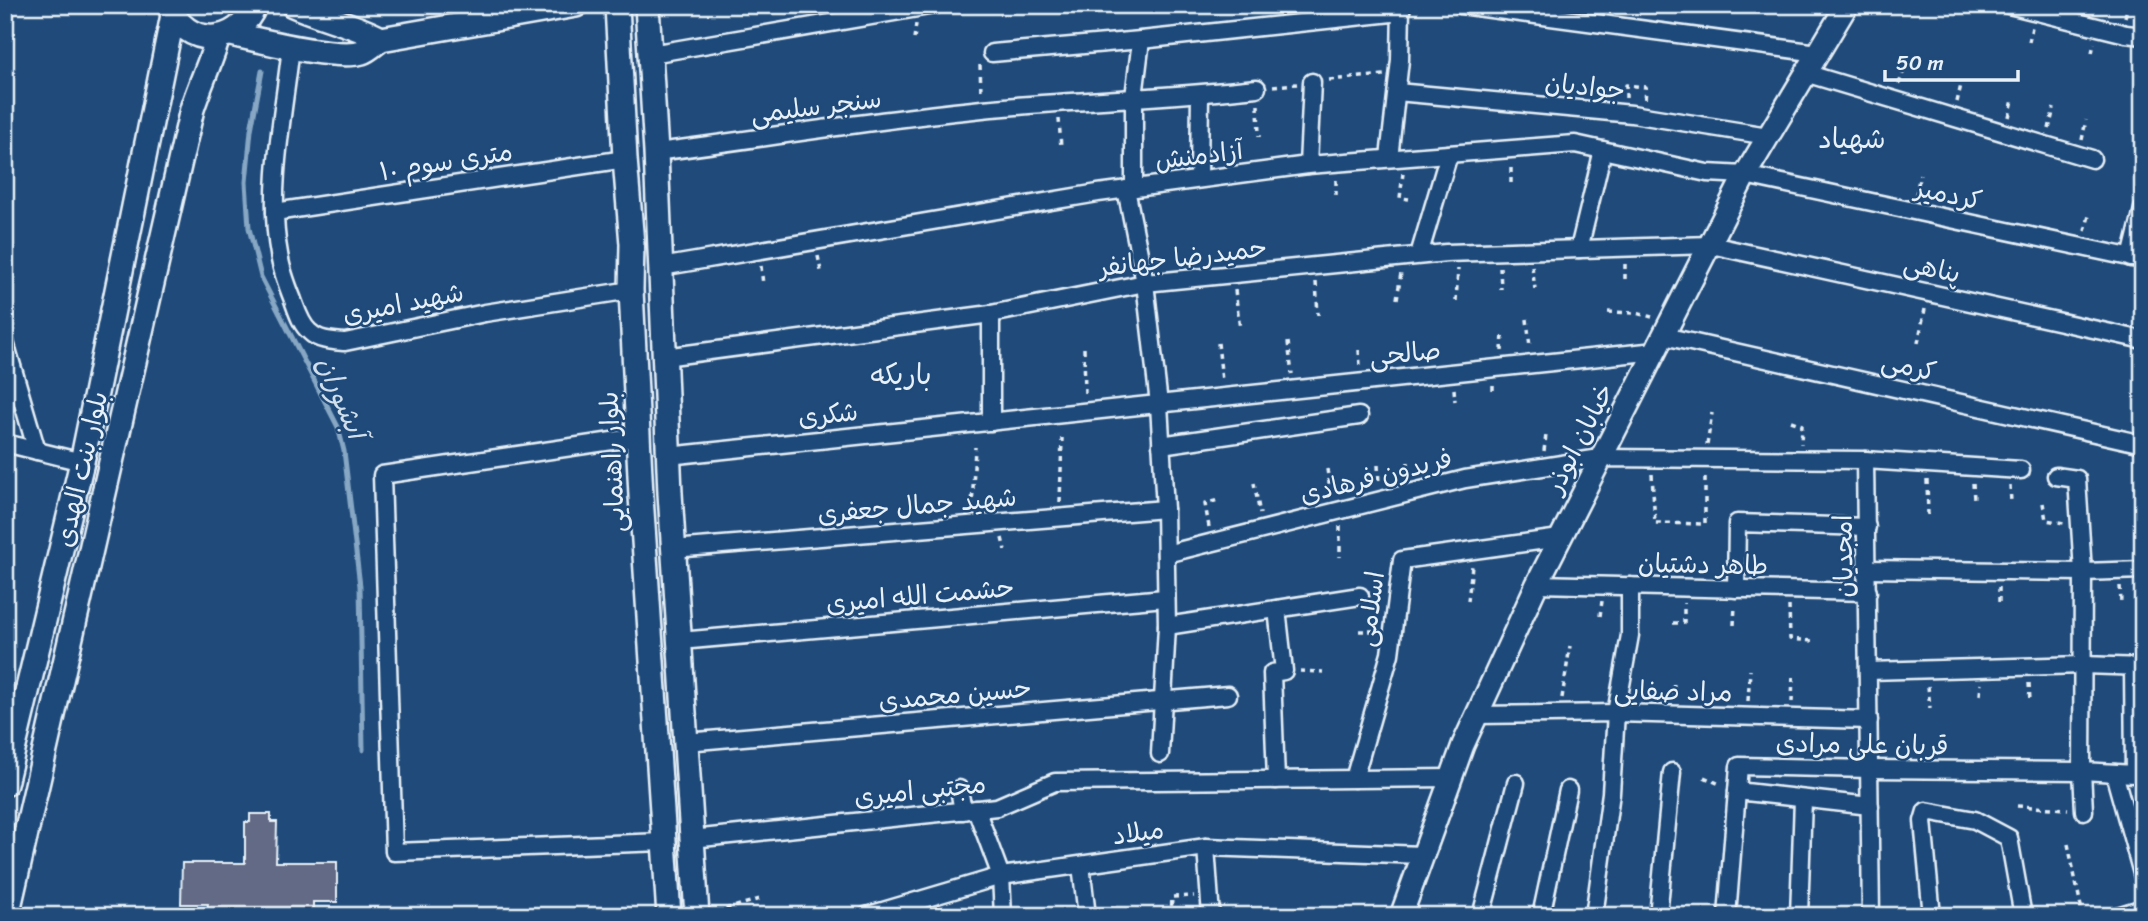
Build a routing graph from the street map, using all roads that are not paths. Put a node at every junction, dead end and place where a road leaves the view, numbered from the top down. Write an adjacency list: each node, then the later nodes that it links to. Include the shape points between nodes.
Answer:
1 (255, 5): 13 (main road, via 242,26)
2 (293, 5): 12 (main road)
3 (576, 5): 15 (main road)
4 (617, 5): 32 (main road, بلوار راهنمایی)
5 (648, 5): 19 (main road)
6 (1461, 5): 20 (street)
7 (1847, 5): 20 (street, خیابان ابوذر)
8 (2009, 5): 14 (street)
9 (927, 6): 19 (street)
10 (1401, 8): 16 (street); 24 (street)
11 (171, 10): 13 (main road, via 192,33); 63 (main road, بلوار بنت الهدی)
12 (318, 11): 15 (main road)
13 (224, 35): 17 (main road); 118 (main road, بلوار بنت الهدی, via 192,108)
14 (2143, 36)
15 (381, 39): 17 (main road, via 362,52)
16 (1141, 40): 18 (street); 26 (street)
17 (291, 47): 39 (street, شهید امیری)
18 (992, 52)
19 (651, 54): 29 (main road)
20 (1818, 54): 21 (street, خیابان ابوذر)
21 (1805, 73): 27 (street, خیابان ابوذر); 33 (street)
22 (1312, 82): 34 (street)
23 (1257, 88): 25 (street, سنجر سلیمی)
24 (1396, 92): 27 (street, جوادیان, via 1632,114); 31 (street)
25 (1200, 94): 26 (street, سنجر سلیمی); 36 (street)
26 (1134, 97): 29 (street, سنجر سلیمی, via 982,109); 37 (street)
27 (1768, 136): 35 (street, خیابان ابوذر)
28 (1603, 150): 30 (street, آزادمنش, via 1575,144); 35 (street, آزادمنش, via 1707,173); 41 (street)
29 (656, 152): 44 (main road)
30 (1449, 154): 31 (street, آزادمنش); 42 (street)
31 (1389, 158): 34 (street, آزادمنش)
32 (625, 159): 39 (street, ۱۰ متری سوم); 46 (main road, بلوار راهنمایی)
33 (2092, 159)
34 (1308, 165): 36 (street, آزادمنش)
35 (1745, 175): 40 (street, خیابان ابوذر); 43 (street, کردمیر)
36 (1199, 179): 37 (street, آزادمنش)
37 (1130, 188): 44 (street, آزادمنش); 45 (street)
38 (2143, 209): 43 (street)
39 (275, 212): 46 (street, شهید امیری, via 284,277 299,317 309,332 325,340 345,342)
40 (1711, 245): 41 (street, حمیدرضا جهانفر); 48 (street, خیابان ابوذر); 49 (street, پناهی)
41 (1578, 249): 42 (street, حمیدرضا جهانفر)
42 (1411, 256): 45 (street, حمیدرضا جهانفر)
43 (2137, 259)
44 (661, 267): 51 (main road)
45 (1145, 284): 47 (street, حمیدرضا جهانفر); 52 (street)
46 (631, 290): 55 (main road, بلوار راهنمایی)
47 (991, 314): 51 (street, حمیدرضا جهانفر); 54 (street)
48 (1664, 336): 52 (street, صالحی, via 1532,364); 57 (street, کرمی); 61 (street, خیابان ابوذر)
49 (2143, 340)
50 (5, 342): 59 (street)
51 (664, 357): 60 (main road)
52 (1159, 404): 54 (street, شکری); 58 (street)
53 (1359, 416): 58 (street)
54 (991, 422): 60 (street, شکری)
55 (639, 437): 110 (main road, بلوار راهنمایی); 110 (street, via 382,475 394,852)
56 (5, 443): 59 (street)
57 (2143, 444)
58 (1161, 445): 66 (street)
59 (37, 451): 63 (street)
60 (668, 456): 69 (main road)
61 (1600, 458): 62 (street); 68 (street, خیابان ابوذر); 70 (street, فریدون فرهادی, via 1465,479)
62 (1865, 460): 64 (street); 67 (street, امجدیان)
63 (82, 462): 101 (main road, بلوار بنت الهدی)
64 (2021, 470)
65 (2056, 477): 73 (street, via 2077,479)
66 (1165, 509): 69 (street, شهید جمال جعفری); 70 (street)
67 (1867, 527): 71 (street, امجدیان); 76 (street, via 1737,523)
68 (1560, 538): 74 (street, خیابان ابوذر); 98 (street, اسلامی, via 1402,560 1390,654)
69 (673, 549): 82 (main road)
70 (1166, 554): 79 (street)
71 (1868, 569): 73 (street); 77 (street, امجدیان)
72 (2143, 570): 73 (street)
73 (2083, 572): 83 (street)
74 (1538, 584): 75 (street, طاهر دشتیان); 89 (street, خیابان ابوذر)
75 (1630, 586): 76 (street, طاهر دشتیان); 88 (street, via 1630,635)
76 (1736, 589): 77 (street, طاهر دشتیان)
77 (1868, 592): 85 (street, امجدیان)
78 (1360, 596): 80 (street)
79 (1165, 598): 81 (street); 82 (street, حشمت الله امیری)
80 (1277, 609): 81 (street); 99 (street, via 1284,671 1272,673)
81 (1167, 626): 87 (street)
82 (680, 641): 91 (main road)
83 (2083, 665): 84 (street); 85 (street); 94 (street)
84 (2138, 667): 96 (street, قربان علی مرادی, via 2134,774)
85 (1868, 671): 90 (street, امجدیان)
86 (1228, 695): 87 (street, حسین محمدی)
87 (1162, 700): 91 (street, حسین محمدی); 92 (street)
88 (1616, 713): 89 (street, مراد صفایی); 90 (street, مراد صفایی); 127 (street, via 1611,793)
89 (1477, 715): 97 (street, خیابان ابوذر)
90 (1869, 720): 93 (street, امجدیان)
91 (686, 742): 109 (main road)
92 (1160, 754)
93 (1870, 769): 94 (street, قربان علی مرادی); 104 (street, قربان علی مرادی, via 1739,766); 106 (street, امجدیان)
94 (2082, 771): 96 (street, قربان علی مرادی); 108 (street)
95 (1672, 772): 128 (street)
96 (2114, 773): 115 (street)
97 (1451, 778): 98 (street, مجتبی امیری); 112 (street, خیابان ابوذر)
98 (1354, 779): 99 (street, مجتبی امیری)
99 (1276, 780): 107 (street, مجتبی امیری, via 1055,782 997,807)
100 (1516, 783): 125 (street)
101 (5, 784)
102 (959, 789): 107 (street)
103 (1568, 790): 126 (street)
104 (1737, 791): 105 (street); 129 (street, قربان علی مرادی)
105 (1803, 799): 106 (street); 130 (street)
106 (1870, 806): 131 (street, امجدیان)
107 (969, 810): 109 (street, مجتبی امیری); 114 (street)
108 (2084, 810)
109 (692, 839): 117 (main road)
110 (664, 842): 119 (main road, بلوار راهنمایی)
111 (1206, 847): 112 (street, میلاد); 113 (street, میلاد); 123 (street)
112 (1422, 855): 124 (street, خیابان ابوذر)
113 (1081, 865): 114 (street, میلاد); 122 (street)
114 (1001, 876): 120 (street, میلاد); 121 (street)
115 (2143, 877)
116 (2143, 908): 134 (street)
117 (706, 914)
118 (7, 916)
119 (668, 916)
120 (866, 916)
121 (1003, 916)
122 (1087, 916)
123 (1211, 916)
124 (1401, 916)
125 (1481, 916)
126 (1541, 916)
127 (1594, 916)
128 (1658, 916)
129 (1727, 916)
130 (1799, 916)
131 (1871, 916)
132 (1932, 916): 133 (street, via 1923,821 1926,811 1975,820 2009,838)
133 (2023, 916)
134 (2117, 916)

